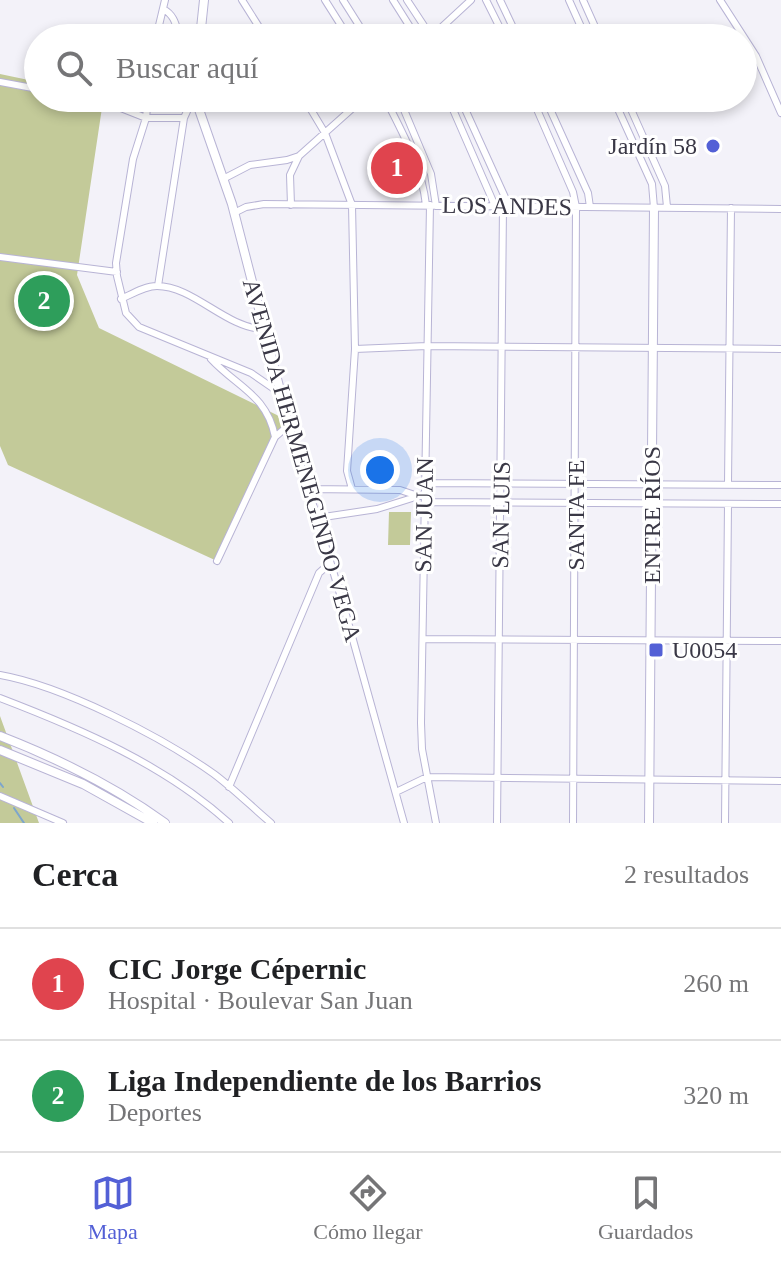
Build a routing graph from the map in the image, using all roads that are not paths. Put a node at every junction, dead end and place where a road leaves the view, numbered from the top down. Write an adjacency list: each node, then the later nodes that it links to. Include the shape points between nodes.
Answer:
1 (165, 0): 14 (street)
2 (204, 0): 17 (street)
3 (242, 0): 18 (street)
4 (325, 0): 19 (street)
5 (343, 0): 20 (street)
6 (393, 0): 21 (street)
7 (407, 0): 22 (street)
8 (471, 0): 23 (street)
9 (486, 0): 24 (street)
10 (500, 0): 25 (street)
11 (569, 0): 26 (street)
12 (583, 0): 27 (street)
13 (720, 0): 28 (street)
14 (163, 9): 15 (street); 16 (street)
15 (159, 24)
16 (175, 24)
17 (201, 24)
18 (257, 24)
19 (340, 24)
20 (358, 24)
21 (408, 24)
22 (423, 24)
23 (445, 24)
24 (498, 24)
25 (511, 24)
26 (580, 24)
27 (594, 24)
28 (735, 24)
29 (757, 58): 46 (street)
30 (0, 82): 31 (street)
31 (24, 86)
32 (131, 112): 47 (street)
33 (147, 112): 47 (street)
34 (186, 112): 48 (street)
35 (199, 112): 51 (street, AVENIDA HERMENEGINDO VEGA)
36 (312, 112): 49 (street)
37 (348, 112): 49 (street)
38 (392, 112): 54 (street)
39 (405, 112): 54 (street, via 431,174)
40 (455, 112): 55 (street)
41 (465, 112): 55 (street)
42 (538, 112): 56 (street, SANTA FE)
43 (551, 112): 57 (street)
44 (619, 112): 59 (street, via 652,184)
45 (632, 112): 58 (street, via 665,186)
46 (781, 113)
47 (146, 118): 48 (street); 64 (street, via 133,159)
48 (184, 118): 65 (street)
49 (325, 133): 50 (street); 53 (street)
50 (299, 156): 51 (street, via 250,165); 52 (street, via 290,175)
51 (223, 179): 62 (street, AVENIDA HERMENEGINDO VEGA)
52 (291, 205): 53 (street, LOS ANDES); 62 (street, LOS ANDES, via 264,204)
53 (352, 205): 54 (street, LOS ANDES); 73 (street)
54 (431, 205): 55 (street, LOS ANDES); 68 (street, SAN JUAN)
55 (502, 206): 56 (street, LOS ANDES); 69 (street, SAN LUIS)
56 (576, 207): 57 (street, LOS ANDES); 70 (street, SANTA FE)
57 (590, 207): 59 (street, LOS ANDES)
58 (667, 207): 59 (street, LOS ANDES); 60 (street, LOS ANDES)
59 (654, 208): 71 (street, ENTRE RÍOS)
60 (731, 208): 61 (street, LOS ANDES); 72 (street)
61 (781, 209)
62 (234, 213): 67 (street, AVENIDA HERMENEGINDO VEGA)
63 (0, 257): 64 (street)
64 (117, 272): 66 (street)
65 (158, 286): 66 (street); 67 (street)
66 (121, 299): 75 (street, via 139,327)
67 (262, 329): 76 (street, AVENIDA HERMENEGINDO VEGA)
68 (427, 346): 69 (street); 73 (street); 79 (street, SAN JUAN)
69 (503, 347): 70 (street); 80 (street, SAN LUIS)
70 (577, 347): 71 (street); 81 (street, SANTA FE)
71 (653, 348): 72 (street); 82 (street, ENTRE RÍOS)
72 (730, 348): 74 (street); 83 (street)
73 (355, 349): 86 (street, via 347,471)
74 (781, 349)
75 (209, 356): 76 (street, via 251,373); 78 (street, via 260,401)
76 (280, 393): 77 (street, AVENIDA HERMENEGINDO VEGA)
77 (289, 425): 78 (street); 85 (street, AVENIDA HERMENEGINDO VEGA)
78 (275, 437): 95 (street)
79 (425, 483): 80 (street); 88 (street, SAN JUAN)
80 (502, 483): 81 (street); 89 (street, SAN LUIS)
81 (576, 484): 82 (street); 90 (street, SANTA FE)
82 (652, 484): 83 (street); 91 (street, ENTRE RÍOS)
83 (728, 484): 84 (street)
84 (781, 485)
85 (308, 489): 86 (street); 94 (street, AVENIDA HERMENEGINDO VEGA)
86 (352, 489): 87 (street)
87 (415, 495): 88 (street); 94 (street, via 377,509)
88 (425, 498): 89 (street); 99 (street, SAN JUAN)
89 (502, 502): 90 (street); 97 (street, SAN LUIS)
90 (576, 502): 91 (street); 98 (street, SANTA FE)
91 (652, 503): 92 (street); 100 (street, ENTRE RÍOS)
92 (728, 504): 93 (street); 101 (street)
93 (781, 504)
94 (317, 518): 96 (street, AVENIDA HERMENEGINDO VEGA)
95 (217, 561)
96 (330, 563): 113 (street, via 319,573); 114 (street, AVENIDA HERMENEGINDO VEGA)
97 (499, 638): 98 (street); 99 (street); 108 (street, SAN LUIS)
98 (575, 638): 100 (street); 109 (street, SANTA FE)
99 (423, 639): 107 (street, SAN JUAN, via 421,736)
100 (651, 640): 101 (street); 110 (street, ENTRE RÍOS)
101 (726, 640): 102 (street); 111 (street)
102 (781, 641)
103 (0, 675): 113 (street, via 62,693 140,731)
104 (0, 698): 120 (street, via 133,757)
105 (0, 736): 119 (street, via 111,786)
106 (0, 750): 118 (street, via 83,784)
107 (427, 777): 108 (street); 114 (street); 122 (street, SAN JUAN)
108 (497, 778): 109 (street); 123 (street, SAN LUIS)
109 (574, 779): 110 (street); 124 (street, SANTA FE)
110 (650, 779): 111 (street); 125 (street, ENTRE RÍOS)
111 (725, 780): 112 (street); 126 (street)
112 (781, 781)
113 (229, 787): 116 (street)
114 (396, 792): 121 (street, AVENIDA HERMENEGINDO VEGA)
115 (0, 796): 117 (street)
116 (268, 822)
117 (63, 823)
118 (153, 823)
119 (165, 823)
120 (229, 823)
121 (404, 823)
122 (436, 823)
123 (497, 823)
124 (573, 823)
125 (649, 823)
126 (725, 823)

